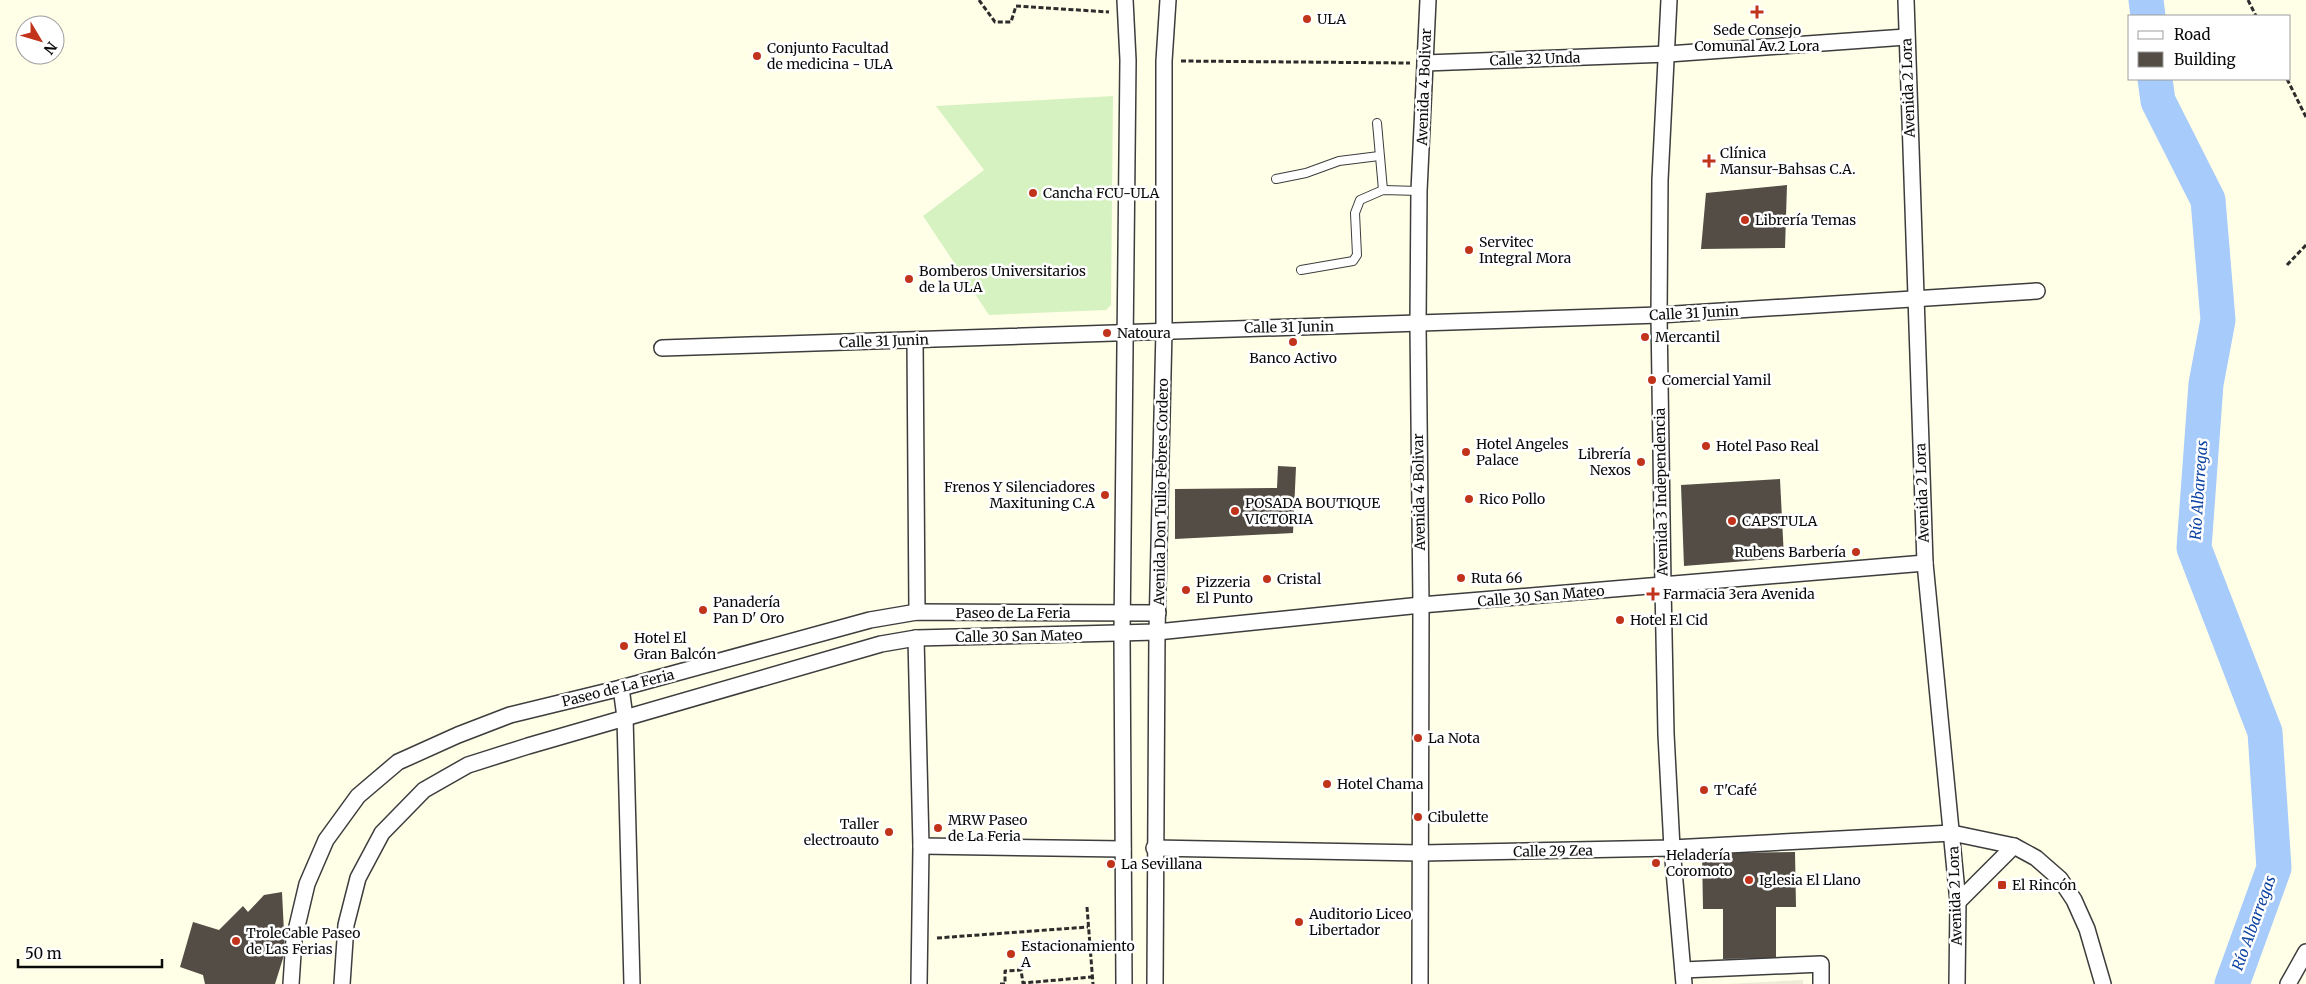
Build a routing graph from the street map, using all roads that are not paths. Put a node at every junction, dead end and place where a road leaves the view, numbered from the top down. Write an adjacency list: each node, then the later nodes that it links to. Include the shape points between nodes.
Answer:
1 (1168, 0): 19 (street, Avenida Don Tulio Febres Cordero, via 1164,61)
2 (1428, 0): 8 (street, Avenida 4 Bolivar)
3 (1669, 0): 7 (street, Avenida 3 Independencia)
4 (1906, 0): 6 (street, Avenida 2 Lora)
5 (1125, 7): 20 (street, via 1128,60)
6 (1906, 37): 7 (street, Calle 32 Unda); 16 (street, Avenida 2 Lora)
7 (1668, 54): 8 (street, Calle 32 Unda); 17 (street, Avenida 3 Independencia, via 1660,180)
8 (1425, 63): 13 (street, Avenida 4 Bolivar)
9 (1377, 123): 10 (lane)
10 (1380, 156): 11 (lane, via 1339,161); 12 (lane)
11 (1276, 179)
12 (1383, 190): 13 (lane); 14 (lane, via 1360,200 1355,213 1357,255 1353,261)
13 (1419, 192): 18 (street, Avenida 4 Bolivar)
14 (1301, 270)
15 (2037, 291): 16 (street, Calle 31 Junin)
16 (1915, 300): 17 (street, Calle 31 Junin); 23 (street, Avenida 2 Lora)
17 (1659, 316): 18 (street, Calle 31 Junin); 24 (street, Avenida 3 Independencia)
18 (1418, 324): 19 (street, Calle 31 Junin); 25 (street, Avenida 4 Bolivar)
19 (1164, 330): 20 (street, Calle 31 Junin); 27 (street, Avenida Don Tulio Febres Cordero)
20 (1123, 332): 21 (street, Calle 31 Junin); 28 (street)
21 (915, 340): 22 (street, Calle 31 Junin); 26 (street)
22 (662, 348)
23 (1925, 563): 24 (street, Calle 30 San Mateo); 34 (street, Avenida 2 Lora)
24 (1662, 586): 25 (street, Calle 30 San Mateo); 38 (street, Avenida 3 Independencia)
25 (1421, 605): 29 (street, Calle 30 San Mateo); 40 (street, Avenida 4 Bolivar)
26 (917, 612): 28 (street, Paseo de La Feria); 32 (street, Paseo de La Feria, via 870,620)
27 (1158, 613): 28 (street, Paseo de La Feria); 29 (street, Avenida Don Tulio Febres Cordero)
28 (1123, 614): 30 (street)
29 (1157, 632): 30 (street, Calle 30 San Mateo); 37 (street, Avenida Don Tulio Febres Cordero)
30 (1122, 635): 31 (street, Calle 30 San Mateo); 39 (street)
31 (916, 638): 33 (street, Paseo de La Feria, via 881,644); 35 (street)
32 (621, 688): 33 (street); 45 (street, Paseo de La Feria, via 510,715 458,735 398,762 358,796 326,840 307,884 294,939)
33 (625, 716): 46 (street, Paseo de La Feria, via 468,766 424,790 382,833 358,878 346,925); 47 (street)
34 (1952, 832): 36 (street, Calle 29 Zea); 38 (street, Calle 29 Zea); 41 (street, Avenida 2 Lora)
35 (921, 846): 39 (street); 48 (street)
36 (2014, 846): 41 (street); 54 (street, Calle 29 Zea, via 2036,858 2060,878 2087,929)
37 (1154, 848): 40 (street, Calle 29 Zea); 50 (street, Avenida Don Tulio Febres Cordero)
38 (1672, 848): 40 (street, Calle 29 Zea); 43 (street, Avenida 3 Independencia)
39 (1123, 849): 49 (street)
40 (1421, 853): 51 (street, Avenida 4 Bolivar)
41 (1958, 902): 53 (street, Avenida 2 Lora)
42 (2306, 952): 44 (street)
43 (1683, 977): 52 (street, via 1821,964)
44 (2294, 980)
45 (291, 984)
46 (342, 984)
47 (632, 984)
48 (919, 984)
49 (1124, 984)
50 (1154, 984)
51 (1420, 984)
52 (1821, 984)
53 (1957, 984)
54 (2103, 984)

